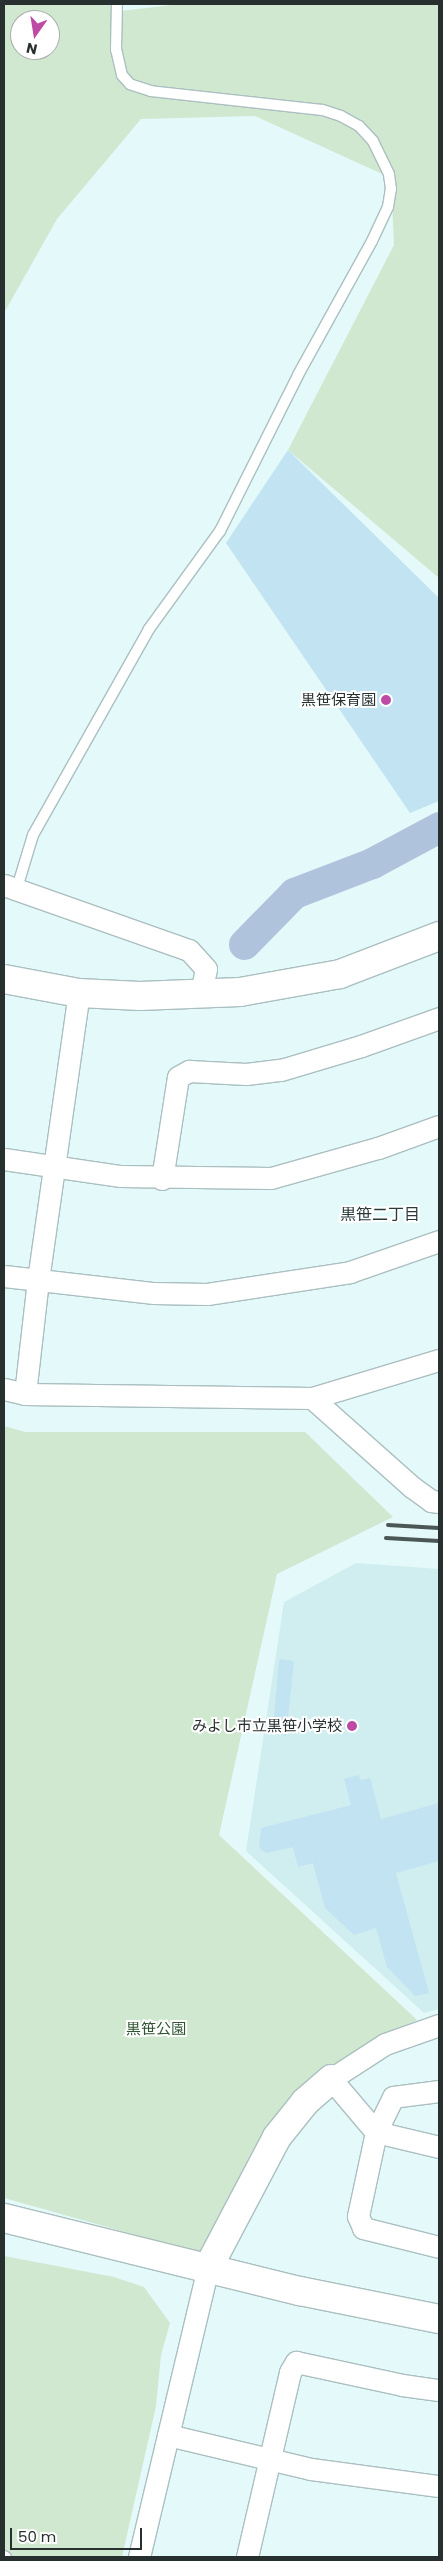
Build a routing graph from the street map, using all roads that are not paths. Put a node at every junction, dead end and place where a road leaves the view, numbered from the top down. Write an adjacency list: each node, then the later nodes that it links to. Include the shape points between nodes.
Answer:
1 (118, 4): 2 (lane, via 116,50 122,75 130,84 152,91 322,110 341,116 359,126 373,141 389,174 388,207 298,375 220,531 149,629 33,835)
2 (10, 887): 6 (street, via 189,950 206,969)
3 (439, 936): 6 (street, via 340,974 240,992)
4 (4, 979): 5 (street)
5 (79, 993): 6 (street, via 140,996); 10 (street)
6 (201, 993)
7 (439, 1018): 11 (street, via 281,1070 246,1074 188,1071 178,1077)
8 (439, 1126): 11 (street, via 378,1148 271,1178)
9 (4, 1159): 10 (street)
10 (55, 1165): 11 (street); 14 (street)
11 (162, 1179)
12 (439, 1240): 14 (street, via 350,1272 207,1294 154,1293)
13 (4, 1276): 14 (street)
14 (38, 1280): 17 (street)
15 (439, 1360): 18 (street)
16 (4, 1389): 17 (street)
17 (25, 1394): 18 (street)
18 (312, 1398): 19 (street, via 412,1487 431,1501)
19 (439, 1502)
20 (439, 2026): 21 (street, via 385,2044)
21 (331, 2079): 23 (street); 27 (street, via 305,2102 277,2136)
22 (439, 2091): 23 (street, via 394,2097)
23 (376, 2132): 24 (street); 26 (street, via 359,2222 363,2228)
24 (439, 2147)
25 (4, 2218): 27 (street)
26 (439, 2247)
27 (208, 2268): 28 (street); 30 (street)
28 (439, 2319)
29 (439, 2390): 31 (street, via 402,2386 296,2362 290,2372)
30 (168, 2435): 31 (street); 33 (street)
31 (269, 2459): 32 (street, via 311,2469); 34 (street)
32 (439, 2486)
33 (139, 2557)
34 (247, 2557)

